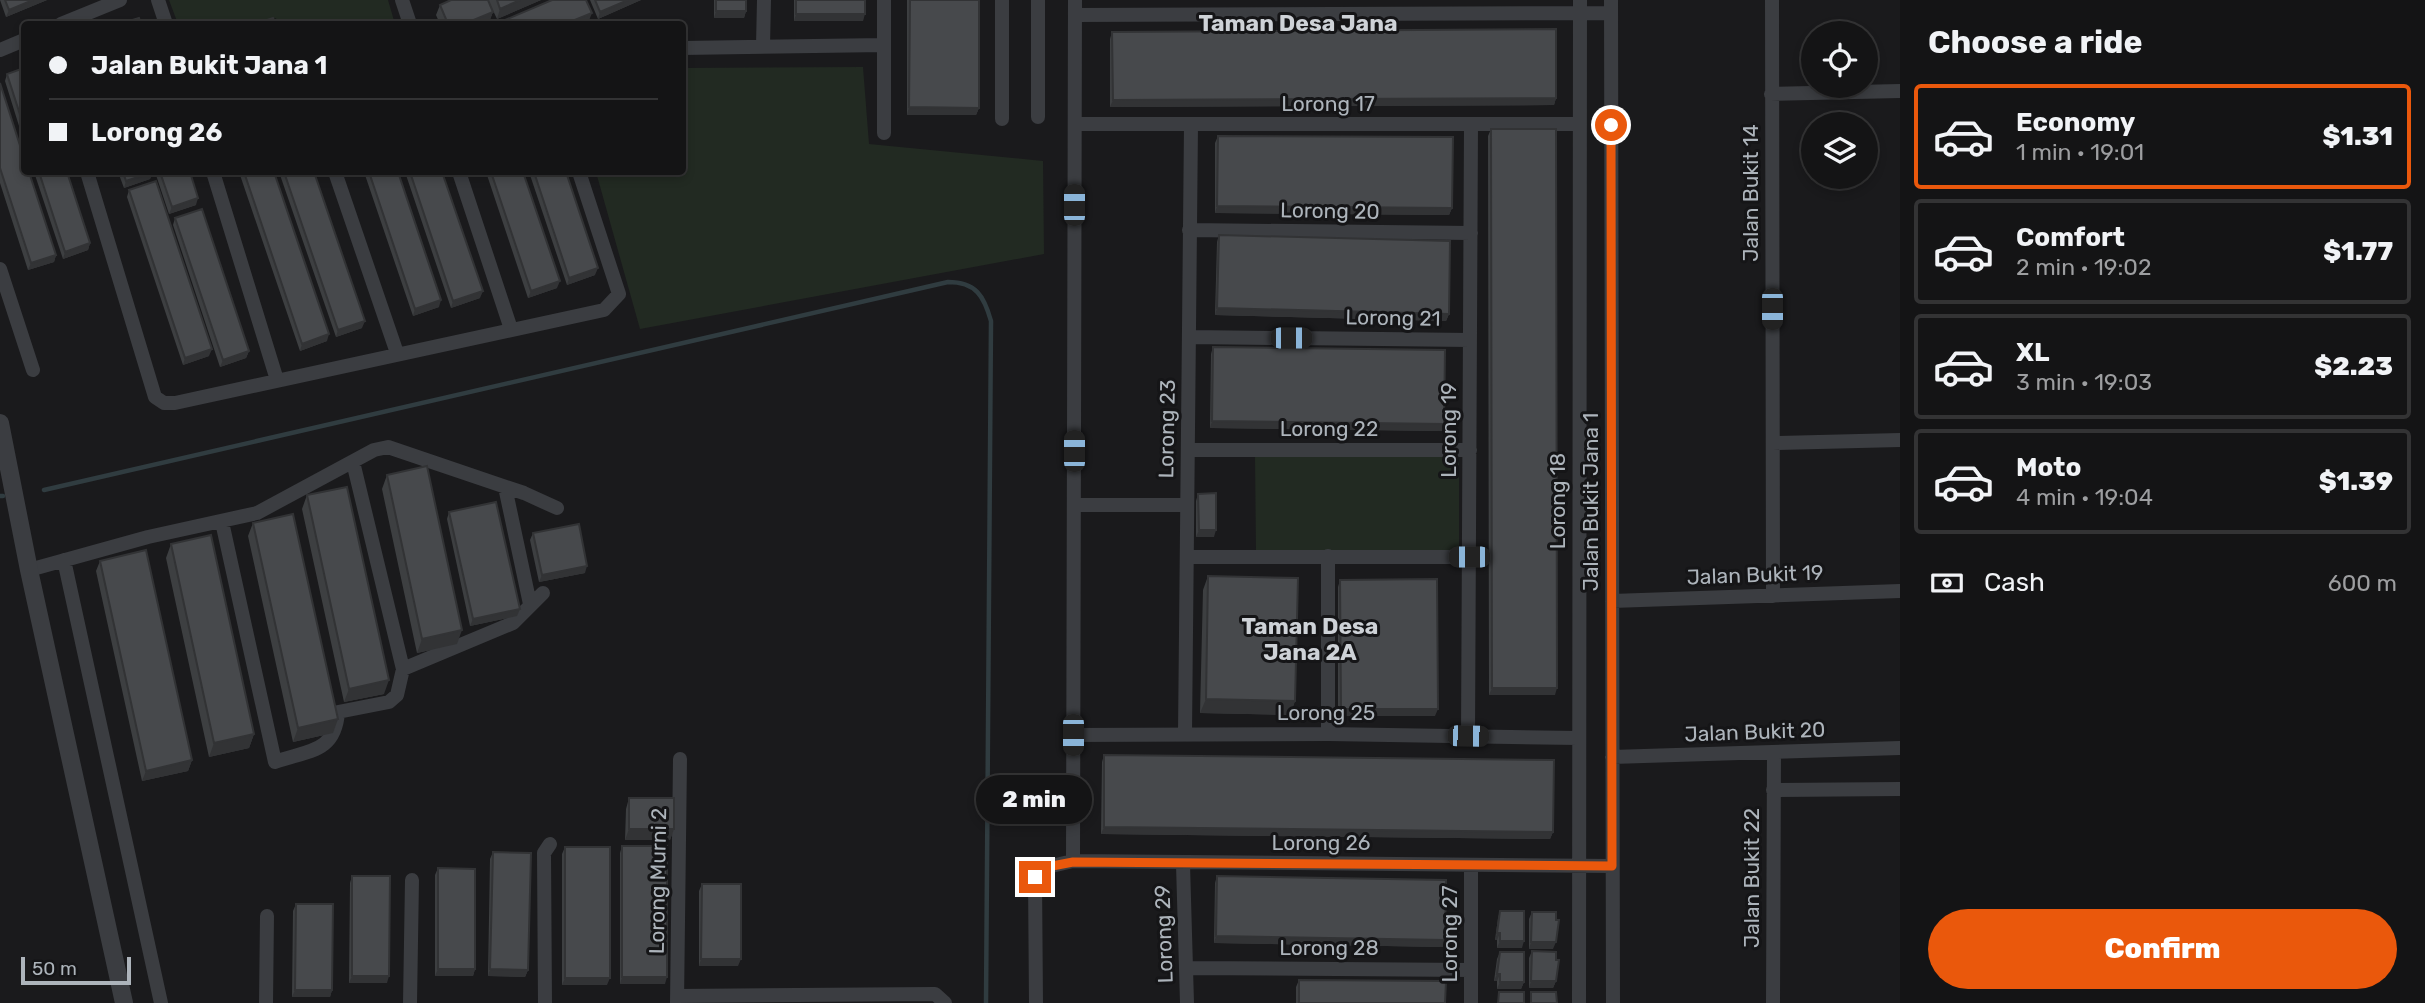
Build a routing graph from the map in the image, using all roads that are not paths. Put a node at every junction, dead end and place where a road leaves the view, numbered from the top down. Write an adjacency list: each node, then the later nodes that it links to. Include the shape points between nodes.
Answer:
1 (120, 0): 14 (street)
2 (158, 0): 15 (street)
3 (764, 0): 19 (street)
4 (884, 0): 18 (street)
5 (1002, 0): 25 (street)
6 (1038, 0): 24 (street)
7 (1772, 0): 23 (street, Jalan Bukit 14)
8 (406, 1): 16 (street)
9 (1190, 6): 10 (street); 11 (street)
10 (1275, 6): 12 (street)
11 (1075, 7): 26 (street)
12 (1580, 7): 13 (street); 27 (street, Lorong 18)
13 (1611, 7): 64 (street, Jalan Bukit Jana 1)
14 (68, 21)
15 (165, 21)
16 (409, 21)
17 (21, 41): 21 (street)
18 (884, 45): 19 (street); 30 (street)
19 (763, 46): 20 (street)
20 (686, 48)
21 (0, 50)
22 (1900, 91): 23 (street)
23 (1772, 94): 47 (street, Jalan Bukit 14)
24 (1038, 117)
25 (1002, 119)
26 (1075, 124): 28 (street, Lorong 17); 52 (street)
27 (1580, 124): 29 (street, Lorong 17); 71 (street, Lorong 18)
28 (1191, 125): 29 (street, Lorong 17); 36 (street, Lorong 23)
29 (1472, 125): 37 (street, Lorong 19)
30 (884, 133)
31 (88, 175): 44 (street, via 155,397 175,403)
32 (214, 175): 44 (street)
33 (336, 175): 42 (street)
34 (459, 175): 39 (street)
35 (580, 175): 39 (street, via 619,294 604,310)
36 (1189, 230): 37 (street, Lorong 20); 40 (street, Lorong 23)
37 (1471, 233): 41 (street, Lorong 19)
38 (0, 269): 43 (street)
39 (511, 329): 42 (street)
40 (1189, 337): 41 (street, Lorong 21); 48 (street, Lorong 23)
41 (1470, 340): 49 (street, Lorong 19)
42 (397, 354): 44 (street)
43 (33, 370)
44 (277, 380)
45 (0, 423): 60 (street)
46 (1900, 440): 47 (street)
47 (1773, 443): 63 (street, Jalan Bukit 14)
48 (1188, 450): 49 (street, Lorong 22); 53 (street, Lorong 23)
49 (1470, 450): 58 (street, Lorong 19)
50 (353, 461): 51 (street, via 388,447); 55 (street, via 257,513); 66 (street)
51 (505, 487): 54 (street); 65 (street)
52 (1074, 505): 53 (street); 69 (street)
53 (1187, 505): 57 (street, Lorong 23)
54 (557, 508)
55 (222, 522): 59 (street); 66 (street, via 275,762 330,743 337,732 338,712 389,702 397,695)
56 (1328, 556): 57 (street); 58 (street); 68 (street)
57 (1187, 557): 67 (street, Lorong 23)
58 (1469, 557): 70 (street, Lorong 19)
59 (64, 560): 60 (street); 92 (street)
60 (29, 570): 91 (street)
61 (1900, 591): 63 (street, Jalan Bukit 19)
62 (543, 593): 65 (street)
63 (1773, 596): 64 (street, Jalan Bukit 19)
64 (1612, 601): 74 (street, Jalan Bukit Jana 1)
65 (530, 604): 66 (street, via 513,623)
66 (403, 669)
67 (1185, 734): 68 (street, Lorong 25); 69 (street, Lorong 25)
68 (1328, 734): 70 (street, Lorong 25)
69 (1073, 735): 79 (street)
70 (1468, 736): 71 (street, Lorong 25)
71 (1578, 738): 82 (street, Lorong 18)
72 (1900, 748): 73 (street, Jalan Bukit 20)
73 (1774, 752): 74 (street, Jalan Bukit 20); 77 (street, Jalan Bukit 22)
74 (1612, 757): 83 (street, Jalan Bukit Jana 1)
75 (680, 759): 88 (street, Lorong Murni 2)
76 (1900, 789): 77 (street)
77 (1773, 790): 101 (street, Jalan Bukit 22)
78 (551, 844): 95 (street, via 544,853)
79 (1073, 862): 80 (street, Lorong 26); 96 (street, Lorong 26, via 1047,867 1035,877)
80 (1183, 864): 81 (street, Lorong 26); 86 (street, Lorong 29)
81 (1471, 865): 82 (street, Lorong 26); 87 (street, Lorong 27)
82 (1579, 865): 83 (street, Lorong 26); 99 (street, Lorong 18)
83 (1612, 866): 100 (street, Jalan Bukit Jana 1)
84 (412, 880): 94 (street)
85 (267, 916): 93 (street)
86 (1186, 968): 87 (street, Lorong 28); 97 (street, Lorong 29)
87 (1471, 970): 98 (street, Lorong 27)
88 (677, 999): 89 (street)
89 (811, 999): 90 (street, via 935,995)
90 (944, 1002)
91 (124, 1003)
92 (161, 1003)
93 (266, 1003)
94 (410, 1003)
95 (545, 1003)
96 (1036, 1003)
97 (1187, 1003)
98 (1471, 1003)
99 (1579, 1003)
100 (1613, 1003)
101 (1773, 1003)

